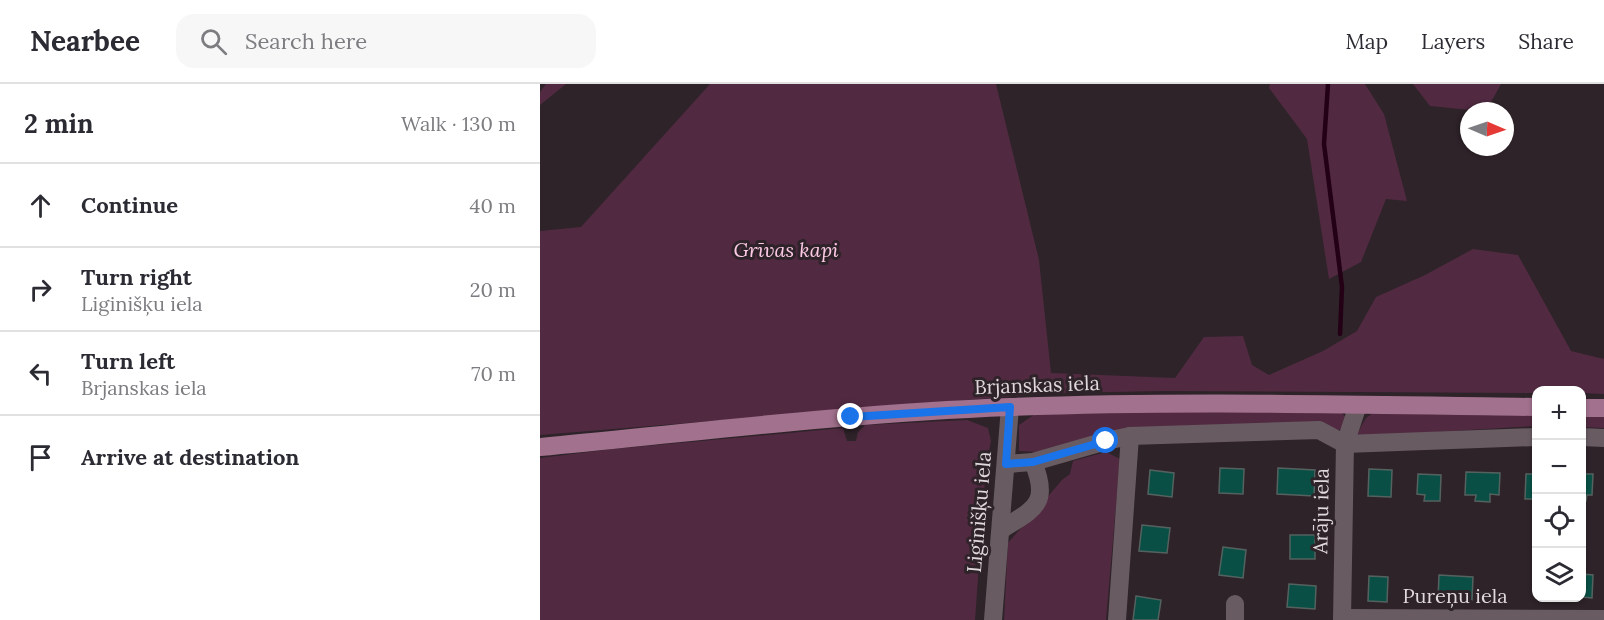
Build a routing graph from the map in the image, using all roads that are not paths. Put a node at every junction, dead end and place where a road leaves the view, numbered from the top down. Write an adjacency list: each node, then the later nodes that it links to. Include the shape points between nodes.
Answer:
1 (1358, 405): 2 (main road, Brjanskas iela); 3 (main road, Brjanskas iela); 10 (street, Arāju iela)
2 (1010, 407): 11 (main road, Brjanskas iela, via 851,417); 13 (street, Liginišķu iela)
3 (1532, 407)
4 (1586, 408): 5 (main road)
5 (1604, 408)
6 (1130, 436): 10 (street, via 1319,430); 12 (street); 18 (street)
7 (1532, 437): 10 (street)
8 (1586, 437): 9 (street)
9 (1604, 438)
10 (1345, 444): 15 (street, Arāju iela)
11 (540, 447)
12 (1033, 462): 13 (street); 14 (street, via 1041,480 1038,501)
13 (1006, 464): 14 (street, Liginišķu iela)
14 (1001, 530): 17 (street, Liginišķu iela)
15 (1342, 619): 16 (street, Pureņu iela)
16 (1604, 619)
17 (993, 620)
18 (1117, 620)

